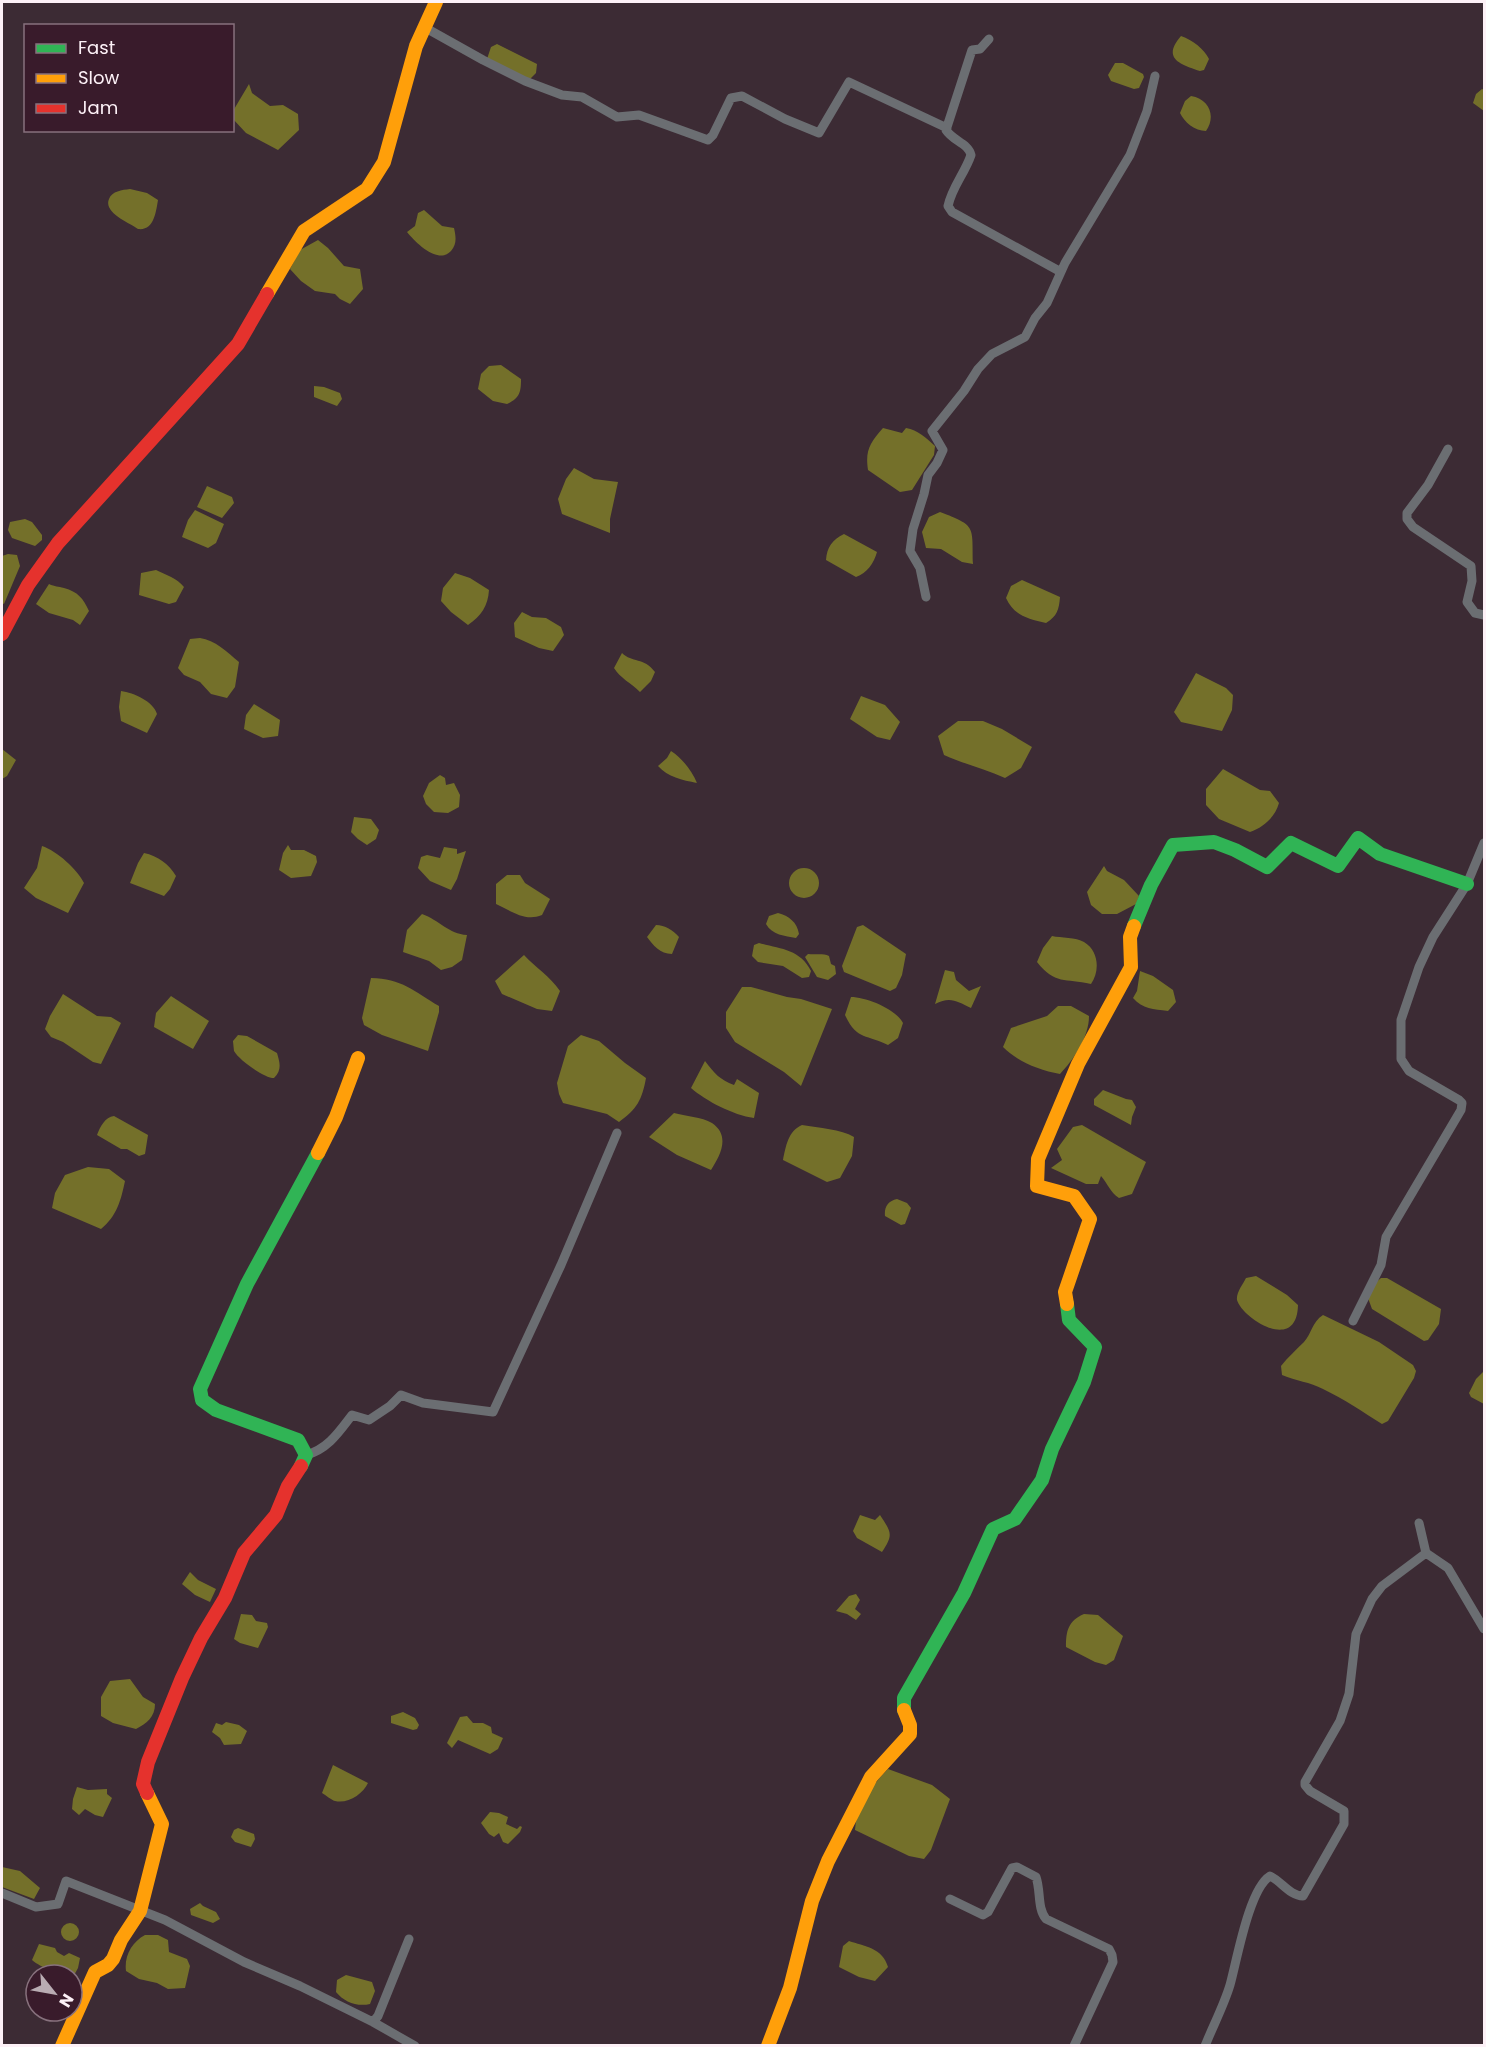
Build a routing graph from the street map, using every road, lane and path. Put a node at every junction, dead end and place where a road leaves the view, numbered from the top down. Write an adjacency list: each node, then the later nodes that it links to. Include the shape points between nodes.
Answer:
1 (436, 2): 2 (street)
2 (424, 27): 5 (street, via 525,81 562,95 582,97 617,117 639,115 708,141 731,98 737,96 819,133 849,82); 10 (street, via 384,162 367,189 304,231 238,344 58,543 28,585)
3 (989, 39): 5 (street, via 980,49 972,50)
4 (1155, 76): 6 (street, via 1130,155)
5 (947, 128): 6 (street, via 949,135 971,152 951,192 948,206 952,212)
6 (1061, 272): 8 (street, via 1025,337 992,354 932,431 942,450 928,475 910,551 920,568)
7 (1448, 449): 9 (street, via 1406,517 1413,527 1471,566 1467,602 1475,613)
8 (926, 597)
9 (1485, 615)
10 (2, 634)
11 (1485, 843): 12 (street)
12 (1467, 884): 15 (street, via 1433,937 1401,1020 1401,1059 1409,1071 1459,1100 1461,1110 1386,1237 1381,1265); 27 (street, via 1380,854 1358,838 1338,866 1291,843 1267,867 1214,842 1173,845 1130,936 1131,967 1078,1064 1038,1159 1037,1186 1074,1196 1090,1219 1065,1292 1069,1320 1095,1347 1084,1382 1052,1449 1042,1480 1015,1519 993,1529 964,1593 904,1698 902,1708 912,1727 910,1734 871,1777 828,1861 812,1901 790,1988)
13 (358, 1058): 16 (street, via 332,1126 247,1283 200,1389 202,1400 216,1410 298,1440)
14 (617, 1133): 16 (street, via 493,1412 423,1403 401,1395 369,1420 352,1415 331,1442 319,1452)
15 (1353, 1320)
16 (306, 1455): 22 (street, via 276,1515 244,1553 182,1678 148,1762 143,1784 162,1824)
17 (1419, 1523): 18 (street)
18 (1426, 1553): 19 (street, via 1448,1568); 29 (street, via 1382,1586 1372,1599 1356,1634 1349,1695 1340,1721 1305,1782 1310,1791 1344,1811 1344,1824 1303,1896 1295,1895 1270,1876 1265,1879 1251,1907 1230,1986)
19 (1485, 1629)
20 (2, 1893): 22 (street, via 36,1907 58,1904 66,1881)
21 (950, 1899): 28 (street, via 983,1915 992,1907 1012,1868 1017,1867 1036,1877 1041,1913 1046,1919 1109,1949 1113,1962)
22 (140, 1911): 24 (street); 25 (street, via 113,1959 95,1972)
23 (409, 1939): 24 (street)
24 (373, 2022): 26 (street)
25 (62, 2046)
26 (415, 2046)
27 (768, 2046)
28 (1074, 2046)
29 (1205, 2046)

